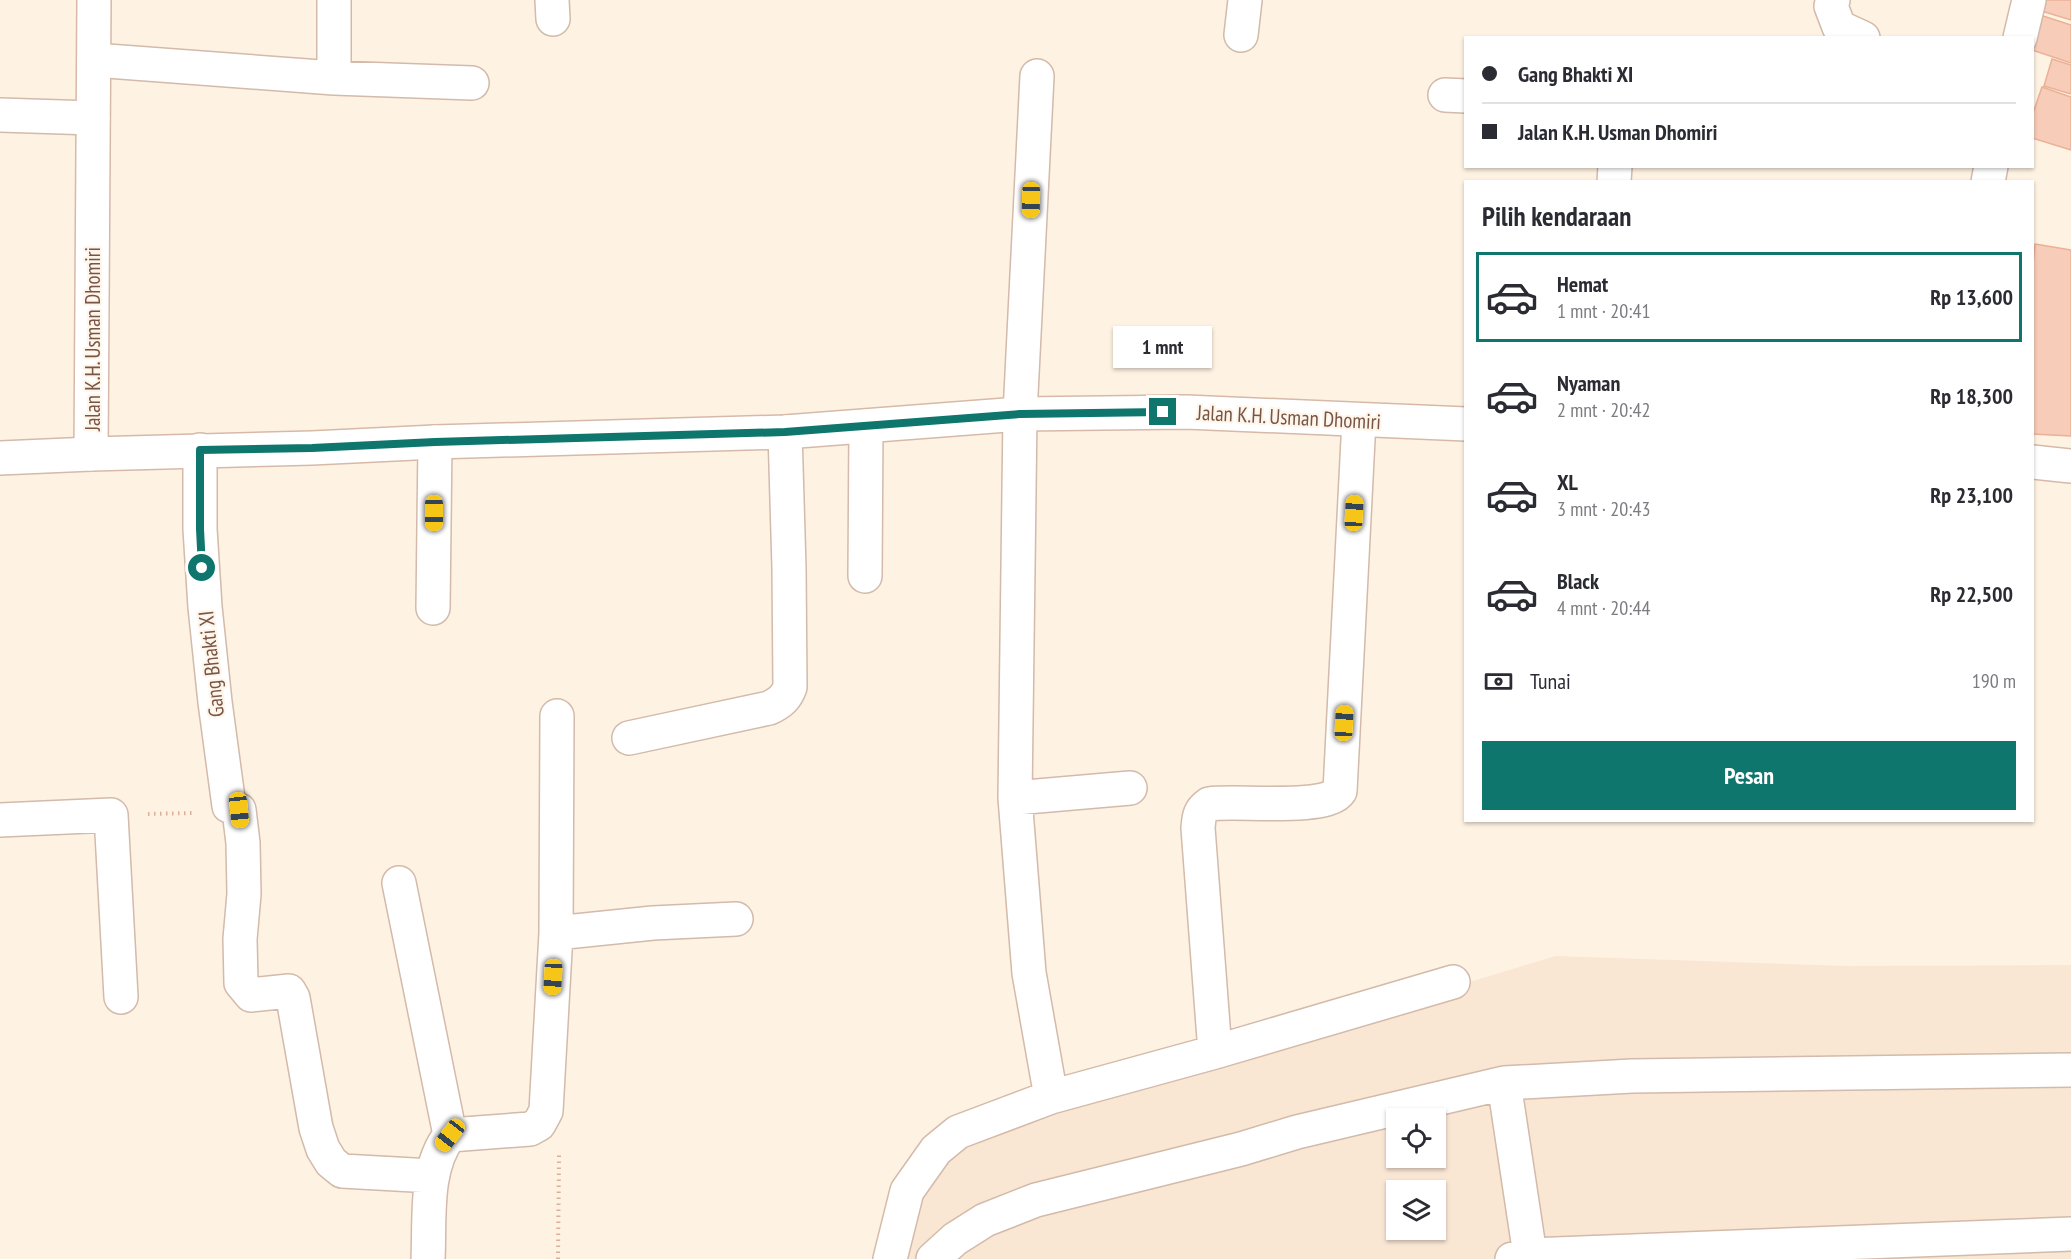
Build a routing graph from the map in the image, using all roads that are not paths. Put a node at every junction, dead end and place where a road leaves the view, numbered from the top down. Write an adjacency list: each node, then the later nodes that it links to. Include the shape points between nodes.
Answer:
1 (94, 0): 9 (street, Jalan K.H. Usman Dhomiri)
2 (334, 0): 11 (street)
3 (1245, 0): 6 (street)
4 (1833, 0): 7 (street, via 1831,6 1839,27)
5 (2029, 0): 8 (street)
6 (1241, 35)
7 (1859, 36)
8 (2020, 36)
9 (94, 60): 11 (street); 14 (street, Jalan K.H. Usman Dhomiri)
10 (1037, 76): 15 (street)
11 (334, 78): 12 (street)
12 (472, 83)
13 (0, 115): 14 (street)
14 (93, 118): 22 (street, Jalan K.H. Usman Dhomiri)
15 (1020, 414): 16 (street, Jalan K.H. Usman Dhomiri, via 1186,412); 18 (street, Jalan K.H. Usman Dhomiri); 31 (street)
16 (1359, 420): 17 (street, Jalan K.H. Usman Dhomiri); 38 (street, via 1340,791 1332,799 1312,803 1209,804 1199,815)
17 (1464, 424)
18 (866, 426): 19 (street, Jalan K.H. Usman Dhomiri); 26 (street)
19 (785, 432): 20 (street, Jalan K.H. Usman Dhomiri); 29 (street, via 790,687 787,693 781,702 769,708)
20 (435, 442): 21 (street, Jalan K.H. Usman Dhomiri); 27 (street)
21 (200, 450): 22 (street, Jalan K.H. Usman Dhomiri); 43 (street, Gang Bhakti XI, via 200,529 215,702 229,806 239,810 243,843 241,983 251,995 290,991 316,1128 331,1162 342,1171)
22 (91, 454): 23 (street)
23 (0, 458)
24 (2034, 462): 25 (street)
25 (2071, 466)
26 (865, 576)
27 (433, 608)
28 (557, 716): 35 (street)
29 (629, 738)
30 (1130, 788): 31 (street)
31 (1015, 798): 41 (street, via 1029,973)
32 (0, 820): 37 (street, via 111,815)
33 (399, 883): 42 (street)
34 (736, 919): 35 (street)
35 (556, 933): 42 (street, via 544,1118 530,1129)
36 (1454, 982): 38 (street)
37 (121, 997)
38 (1215, 1052): 41 (street)
39 (2071, 1070): 40 (street, via 1632,1076)
40 (1504, 1083): 46 (street); 49 (street, via 1036,1200 985,1220)
41 (1051, 1097): 48 (street, via 958,1132 936,1150 907,1191)
42 (450, 1135): 43 (street, via 441,1146)
43 (432, 1176): 47 (street)
44 (2071, 1234): 45 (street)
45 (1770, 1246): 46 (street); 50 (street)
46 (1521, 1257)
47 (428, 1259)
48 (890, 1259)
49 (933, 1259)
50 (1723, 1259)

